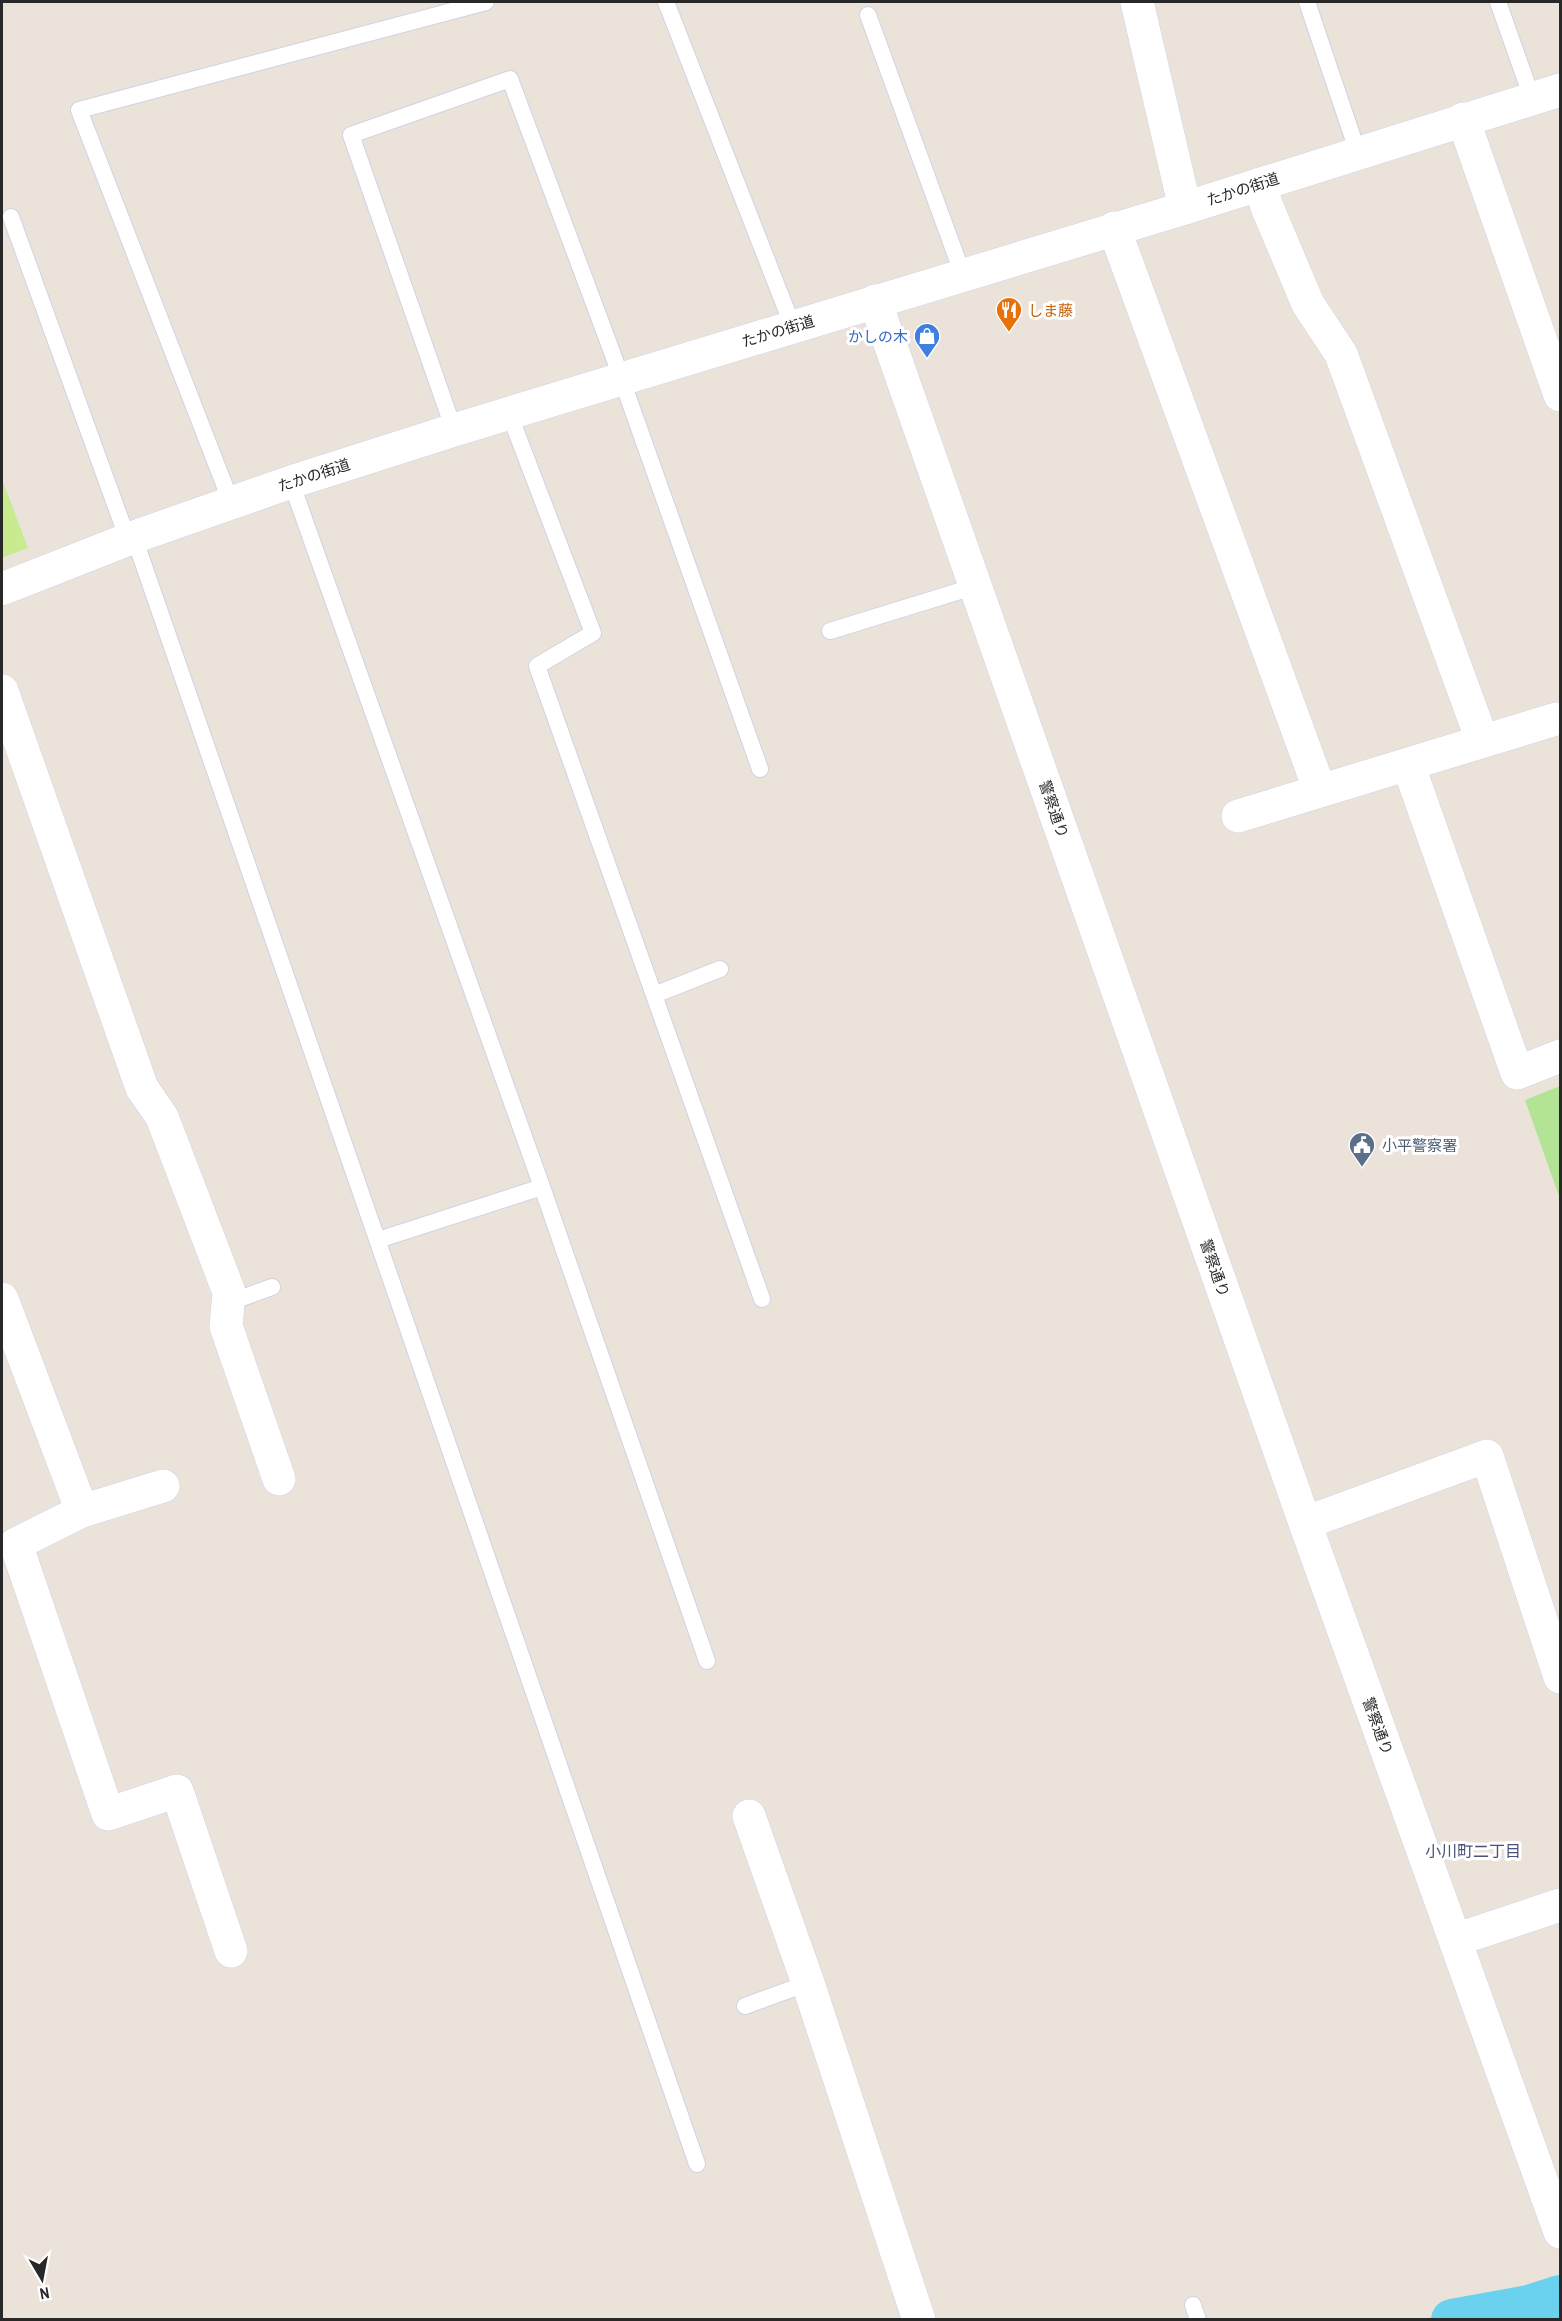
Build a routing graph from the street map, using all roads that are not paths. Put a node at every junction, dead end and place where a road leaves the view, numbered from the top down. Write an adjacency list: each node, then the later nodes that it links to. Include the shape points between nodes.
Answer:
1 (486, 2): 22 (lane, via 78,110)
2 (666, 2): 16 (lane)
3 (1137, 2): 11 (street)
4 (1307, 2): 9 (lane)
5 (1498, 2): 7 (lane)
6 (868, 15): 14 (lane)
7 (1546, 94): 8 (street, たかの街道)
8 (1463, 119): 9 (street, たかの街道); 18 (street)
9 (1358, 153): 10 (street, たかの街道)
10 (1260, 184): 11 (street, たかの街道); 29 (street, via 1308,304 1341,354)
11 (1185, 208): 13 (street, たかの街道)
12 (11, 217): 23 (lane)
13 (1114, 228): 14 (street, たかの街道); 32 (street)
14 (963, 275): 15 (street, たかの街道)
15 (875, 301): 16 (street, たかの街道); 24 (street, 警察通り)
16 (793, 327): 17 (street, たかの街道)
17 (621, 379): 19 (street, たかの街道); 20 (lane, via 510,79 351,135); 31 (lane)
18 (1560, 395)
19 (509, 413): 20 (street, たかの街道); 35 (lane, via 593,633 537,666)
20 (454, 430): 21 (street, たかの街道)
21 (291, 482): 22 (street, たかの街道); 37 (lane)
22 (231, 502): 23 (street, たかの街道)
23 (131, 538): 25 (street, たかの街道); 38 (lane)
24 (976, 586): 26 (lane); 46 (street, 警察通り)
25 (2, 589)
26 (830, 631)
27 (2, 691): 42 (street, via 142,1088 162,1117 229,1292)
28 (1556, 718): 29 (street)
29 (1482, 740): 30 (street)
30 (1408, 764): 32 (street); 36 (street, via 1517,1073)
31 (760, 769)
32 (1320, 791): 33 (street)
33 (1238, 816)
34 (720, 969): 35 (lane)
35 (654, 994): 41 (lane)
36 (1560, 1056)
37 (542, 1187): 38 (lane); 47 (lane)
38 (378, 1240): 55 (lane)
39 (272, 1287): 42 (lane)
40 (2, 1299): 45 (street)
41 (762, 1299)
42 (228, 1303): 43 (street, via 226,1326)
43 (279, 1479)
44 (163, 1486): 45 (street)
45 (82, 1511): 52 (street, via 16,1544 108,1814 177,1791)
46 (1305, 1523): 48 (street, via 1487,1456); 51 (street, 警察通り)
47 (707, 1660)
48 (1560, 1677)
49 (749, 1816): 53 (street)
50 (1560, 1905): 51 (street)
51 (1455, 1940): 56 (street, 警察通り)
52 (231, 1951)
53 (808, 1983): 54 (lane); 57 (street)
54 (745, 2006)
55 (697, 2164)
56 (1560, 2232)
57 (919, 2319)

